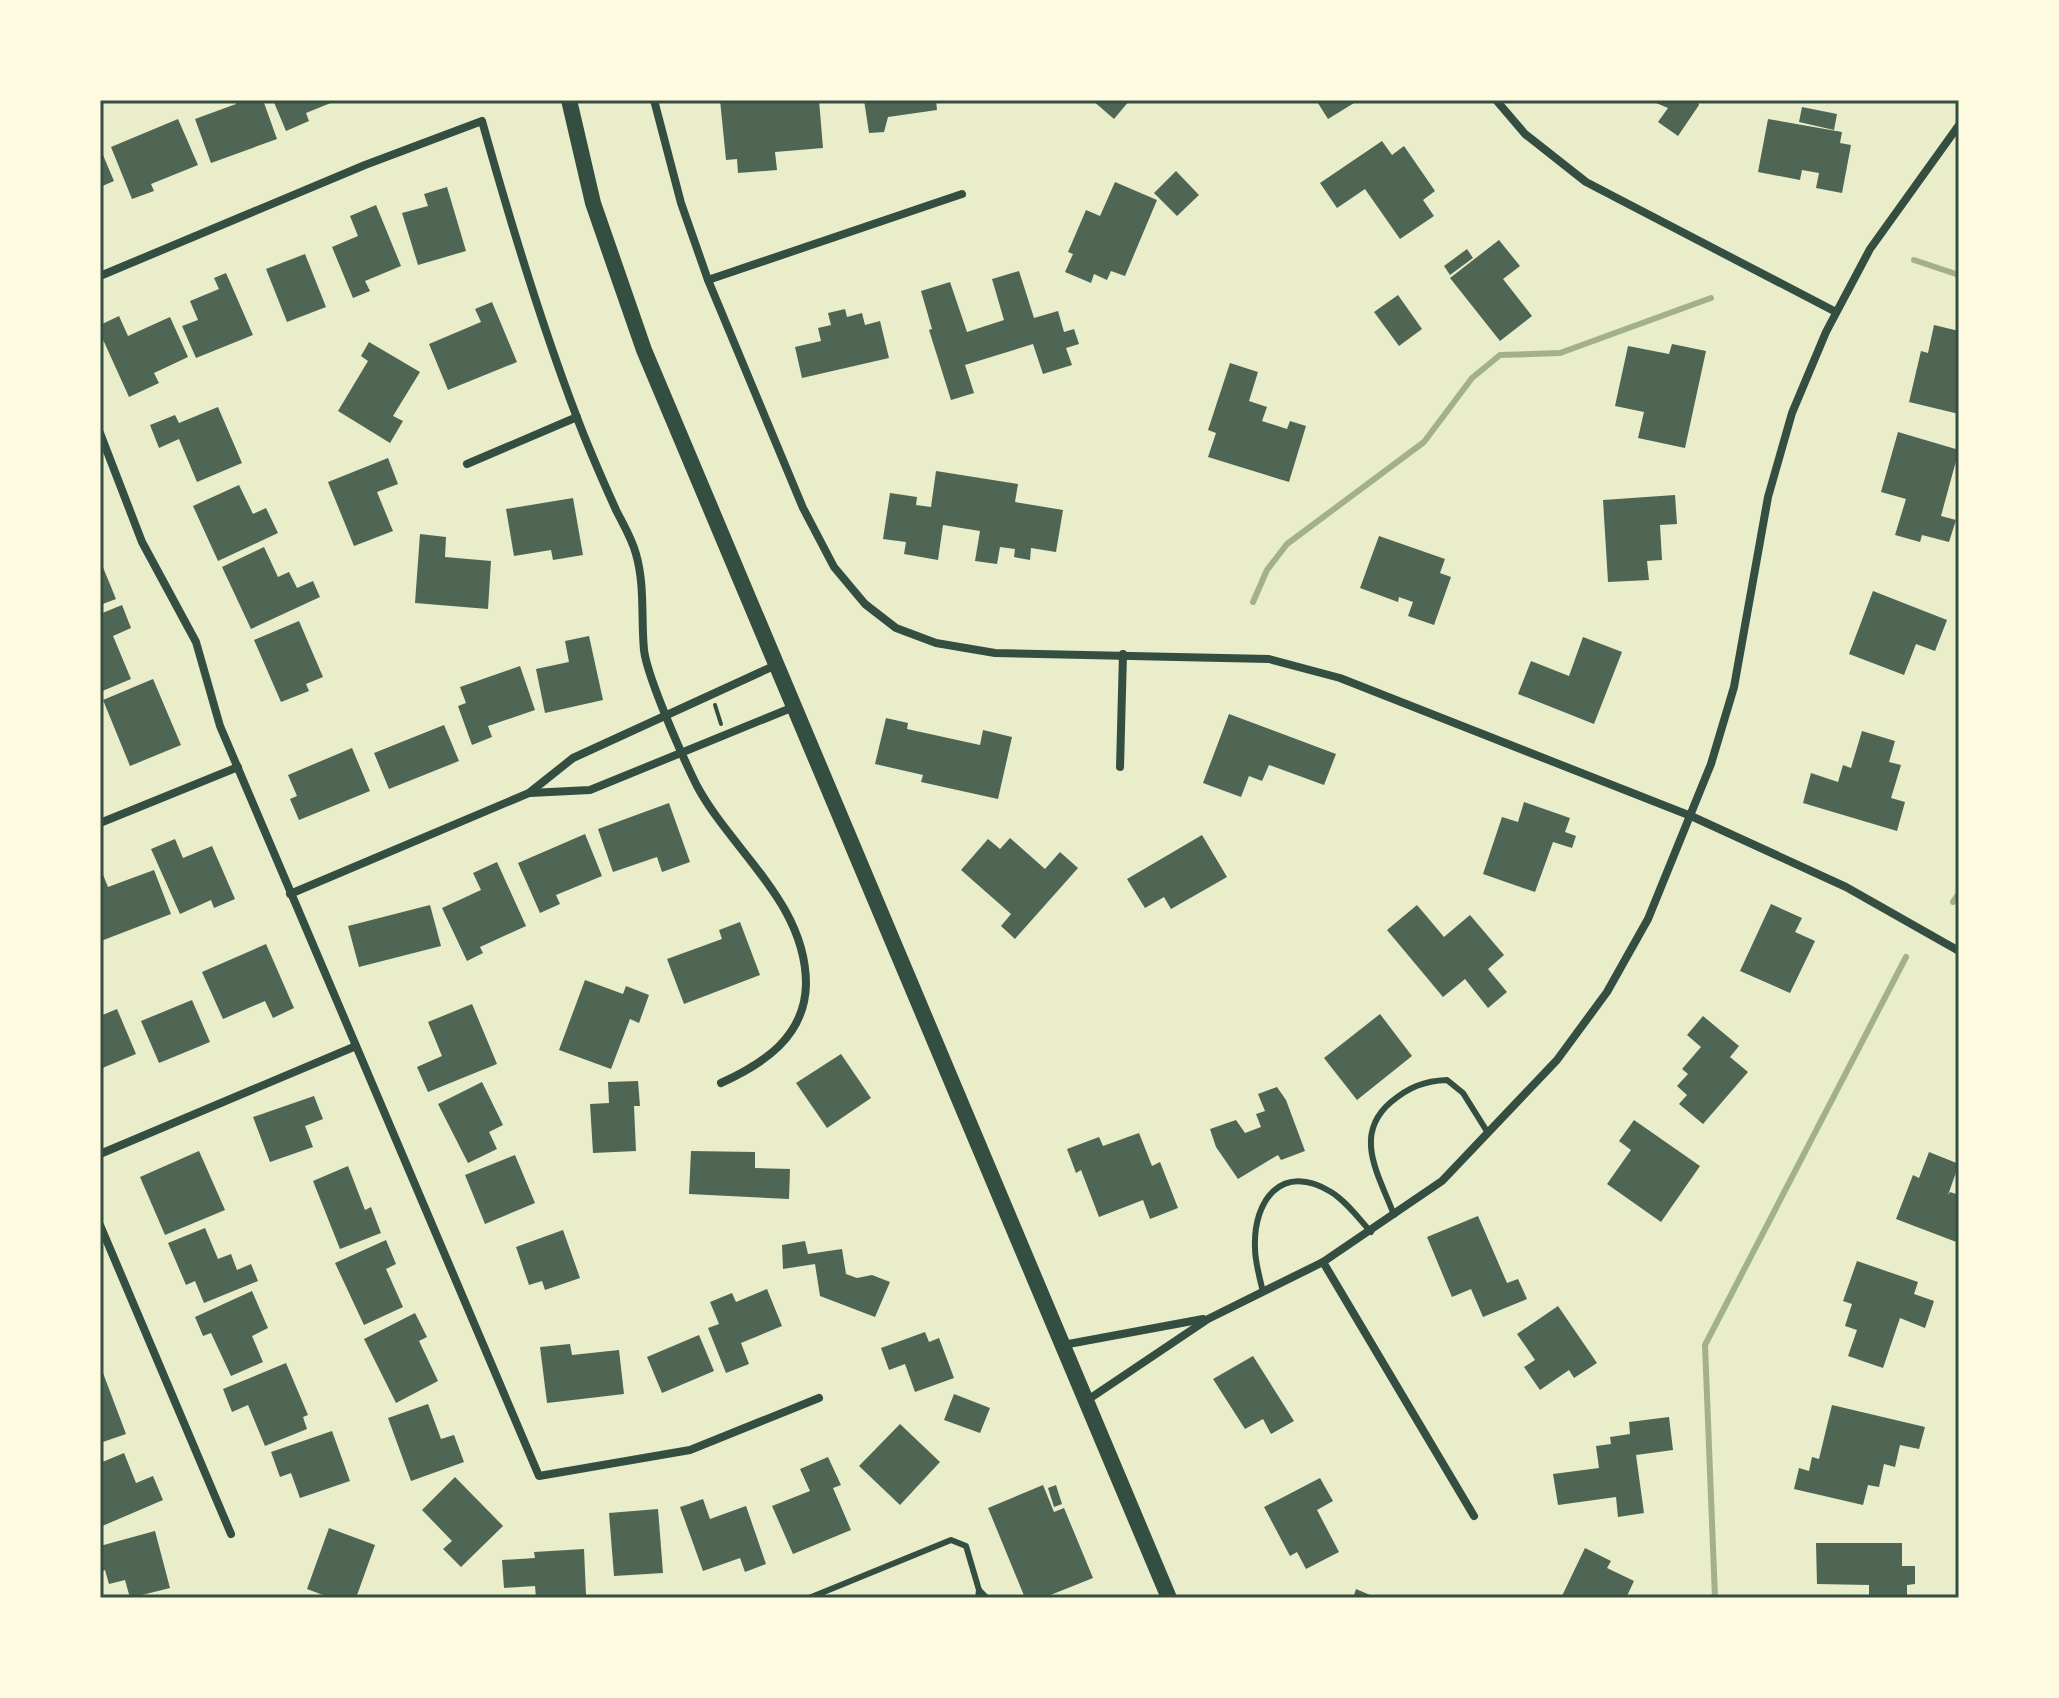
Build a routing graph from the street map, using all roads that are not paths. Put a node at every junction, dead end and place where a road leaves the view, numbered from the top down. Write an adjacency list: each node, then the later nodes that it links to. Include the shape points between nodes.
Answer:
1 (569, 100): 13 (main road, via 593,203 644,350)
2 (654, 100): 7 (street)
3 (1496, 100): 8 (street, via 1525,134 1586,182)
4 (1959, 125): 8 (street, via 1896,210)
5 (962, 194): 7 (street)
6 (100, 276): 9 (street, via 482,121 528,284)
7 (708, 280): 12 (street, via 803,508 834,567 865,604 896,628 936,643 995,653)
8 (1836, 312): 20 (street, via 1792,413 1772,483 1734,687)
9 (577, 417): 11 (street); 15 (street, via 636,554 644,654)
10 (100, 433): 17 (street, via 142,542 196,642 220,726)
11 (467, 464)
12 (1123, 654): 18 (street); 20 (street, via 1269,659 1304,667)
13 (778, 664): 14 (main road); 15 (street)
14 (796, 706): 16 (street); 34 (main road)
15 (667, 715): 16 (street); 19 (street, via 573,758)
16 (681, 751): 19 (street, via 590,790); 25 (street, via 719,824 786,912 806,984 800,1014 786,1041 759,1066)
17 (238, 767): 21 (street); 22 (street)
18 (1120, 767)
19 (529, 793): 22 (street)
20 (1691, 816): 23 (street, via 1846,887); 26 (street, via 1648,919 1607,992 1557,1060)
21 (100, 823)
22 (290, 894): 24 (street)
23 (1959, 951)
24 (356, 1046): 27 (street); 35 (street, via 539,1476 690,1450)
25 (721, 1083)
26 (1489, 1135): 28 (street, via 1442,1181); 28 (lane, via 1463,1093 1447,1080 1424,1081 1375,1115 1371,1154)
27 (100, 1154)
28 (1394, 1215): 30 (street)
29 (100, 1225): 38 (street)
30 (1371, 1232): 31 (street); 32 (lane, via 1334,1193 1312,1181 1286,1181 1267,1196 1256,1224 1254,1251)
31 (1323, 1262): 32 (street); 37 (street)
32 (1263, 1292): 33 (street)
33 (1208, 1319): 34 (street); 36 (street)
34 (1063, 1345): 36 (main road)
35 (819, 1398)
36 (1086, 1401): 42 (main road)
37 (1474, 1516)
38 (231, 1534)
39 (978, 1594): 40 (lane, via 966,1546 951,1540); 41 (lane)
40 (809, 1598)
41 (987, 1598)
42 (1169, 1598)

